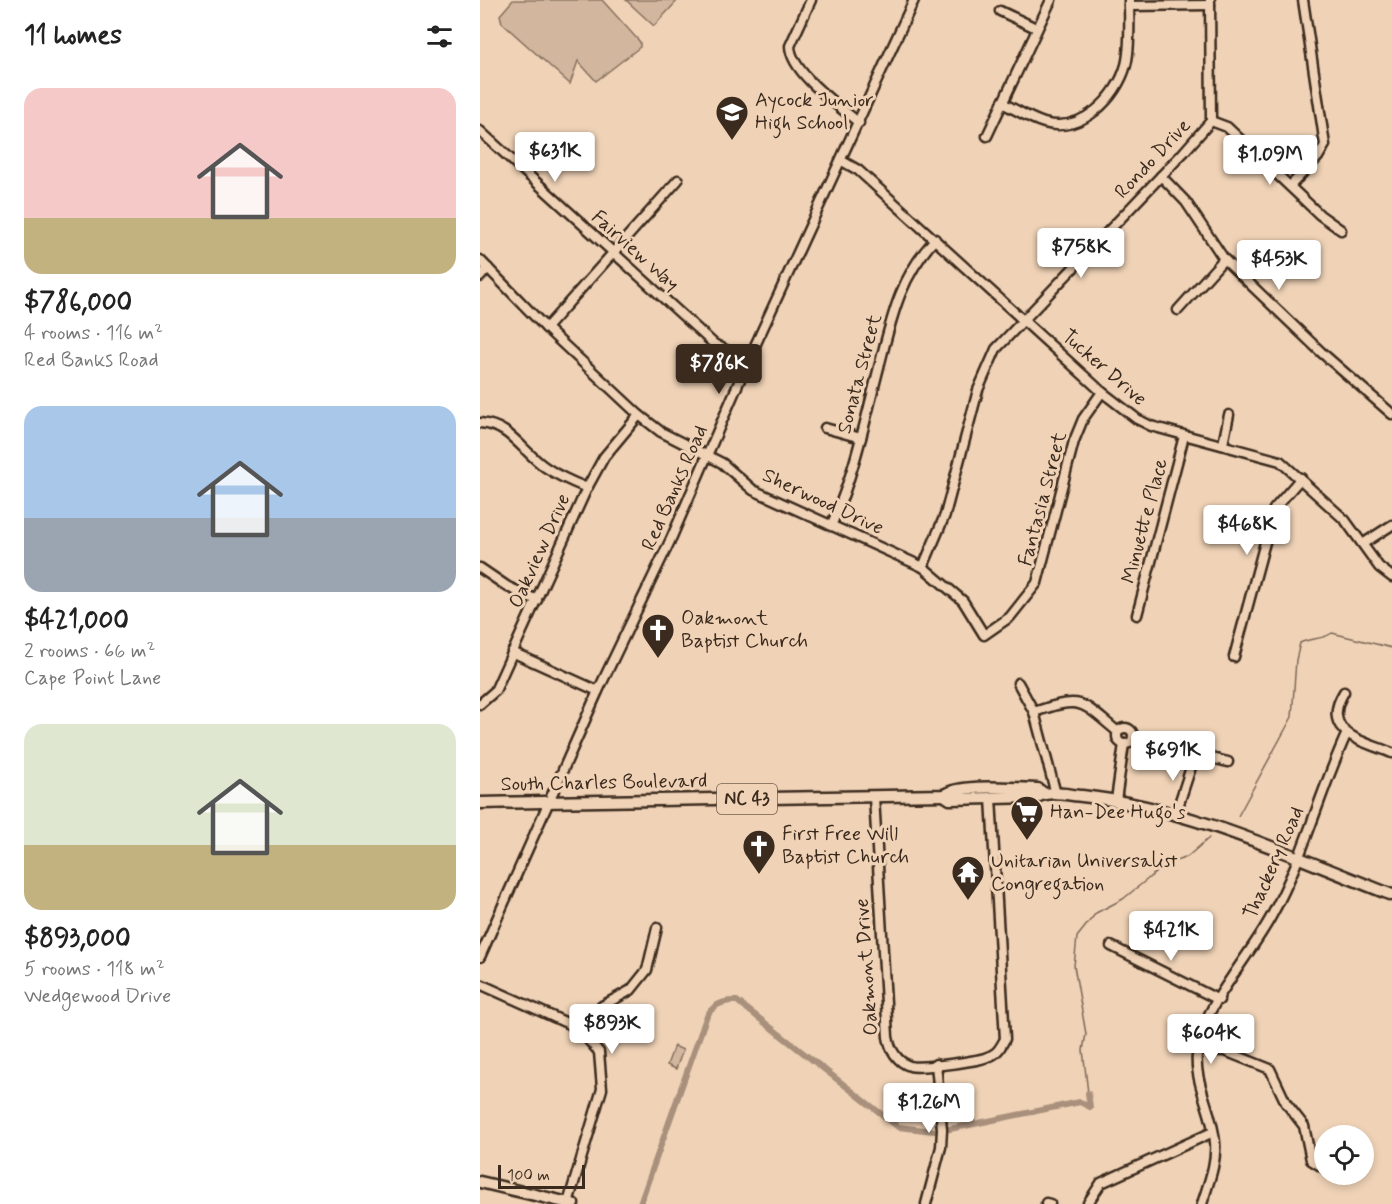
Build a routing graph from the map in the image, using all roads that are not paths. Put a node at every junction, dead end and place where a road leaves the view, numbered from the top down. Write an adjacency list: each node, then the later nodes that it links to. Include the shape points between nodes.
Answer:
1 (811, 0): 11 (street, via 790,52 807,77)
2 (914, 0): 11 (street, Red Banks Road)
3 (1051, 0): 8 (street)
4 (1303, 0): 17 (street, via 1324,145 1318,157)
5 (1129, 3): 6 (street); 9 (street, via 1126,64 1117,87 1090,115 1074,123 1044,123)
6 (1210, 3): 10 (street, Rondo Drive)
7 (1000, 11): 8 (street)
8 (1036, 28): 9 (street)
9 (1002, 103): 13 (street)
10 (1211, 121): 15 (street, Rondo Drive); 17 (street, via 1227,127)
11 (859, 123): 14 (street, Red Banks Road)
12 (480, 131): 20 (street, Fairview Way)
13 (987, 136)
14 (842, 161): 19 (street, Tucker Drive, via 858,170); 28 (street, Red Banks Road)
15 (1161, 176): 21 (street, via 1186,202); 26 (street, Rondo Drive)
16 (678, 180): 20 (street)
17 (1290, 186): 18 (street)
18 (1341, 230)
19 (935, 239): 26 (street, Tucker Drive); 36 (street, Sonata Street, via 900,291)
20 (613, 254): 27 (street); 28 (street, Fairview Way, via 714,344)
21 (1224, 259): 25 (street); 30 (street)
22 (480, 260): 23 (street, Sherwood Drive)
23 (488, 268): 24 (street); 27 (street, Sherwood Drive)
24 (480, 277)
25 (1178, 310)
26 (1024, 320): 29 (street, Tucker Drive); 44 (street, Rondo Drive, via 996,349 985,369 945,515)
27 (546, 328): 31 (street, Sherwood Drive)
28 (748, 361): 38 (street, Red Banks Road)
29 (1102, 392): 35 (street, Tucker Drive, via 1137,419); 49 (street, Fantasia Street, via 1083,418 1074,441 1037,583 1015,612)
30 (1392, 414)
31 (639, 415): 38 (street, Sherwood Drive, via 661,432); 40 (street, Oakview Drive, via 604,457)
32 (1229, 415): 37 (street)
33 (480, 423): 40 (street, via 497,424 542,465)
34 (825, 428): 36 (street)
35 (1184, 436): 37 (street, Tucker Drive); 48 (street, Minuette Place)
36 (861, 438): 42 (street, Sonata Street)
37 (1223, 444): 39 (street, Tucker Drive, via 1280,461)
38 (709, 455): 42 (street, Sherwood Drive, via 753,490); 53 (street, Red Banks Road)
39 (1302, 478): 43 (street, Tucker Drive); 51 (street, via 1274,509)
40 (587, 488): 47 (street, Oakview Drive)
41 (1392, 525): 43 (street)
42 (831, 526): 44 (street, Sherwood Drive)
43 (1364, 543): 46 (street, Tucker Drive, via 1379,567)
44 (924, 567): 49 (street, Sherwood Drive, via 963,601)
45 (480, 568): 47 (street)
46 (1392, 578)
47 (537, 600): 50 (street, Oakview Drive)
48 (1137, 615)
49 (984, 635)
50 (512, 652): 53 (street); 55 (street, Oakview Drive, via 495,691)
51 (1234, 657)
52 (1018, 683): 56 (street)
53 (598, 691): 70 (street, Red Banks Road)
54 (1344, 692): 58 (street, via 1336,711)
55 (480, 704)
56 (1034, 712): 57 (street, via 1067,701 1082,703); 65 (street)
57 (1118, 732): 59 (street, via 1130,729); 60 (street, via 1118,740)
58 (1346, 735): 61 (street); 73 (street, Thackery Road)
59 (1133, 739): 60 (street); 62 (street, via 1183,751)
60 (1124, 744): 69 (street)
61 (1392, 753)
62 (1194, 758): 63 (street, via 1203,756); 72 (street)
63 (1228, 762)
64 (1039, 791): 65 (main road, South Charles Boulevard / NC 43); 67 (main road, South Charles Boulevard / NC 43, via 952,790); 68 (main road, South Charles Boulevard / NC 43, via 1037,797)
65 (1056, 794): 69 (main road, South Charles Boulevard / NC 43)
66 (874, 797): 67 (main road, South Charles Boulevard / NC 43); 70 (main road, South Charles Boulevard / NC 43); 84 (street, Oakmont Drive, via 890,1047 900,1061 910,1066)
67 (949, 797): 68 (main road, South Charles Boulevard / NC 43)
68 (991, 798): 84 (street, Oakmont Drive, via 1005,1039 992,1056)
69 (1116, 800): 72 (main road, South Charles Boulevard / NC 43)
70 (550, 802): 71 (main road, South Charles Boulevard / NC 43); 77 (street, Red Banks Road)
71 (480, 803)
72 (1176, 813): 73 (main road, South Charles Boulevard / NC 43)
73 (1296, 858): 74 (main road, South Charles Boulevard / NC 43); 79 (street, Thackery Road, via 1272,915)
74 (1392, 895)
75 (657, 928): 80 (street, via 642,977 631,990 602,1006)
76 (1111, 946): 79 (street)
77 (480, 957)
78 (480, 984): 80 (street)
79 (1219, 1000): 81 (street, Thackery Road)
80 (578, 1028): 88 (street, via 599,1052 602,1089)
81 (1200, 1036): 82 (street, Thackery Road); 83 (street)
82 (1198, 1050): 83 (street); 85 (street, Thackery Road, via 1200,1090)
83 (1225, 1051): 86 (street, via 1270,1069 1281,1095 1304,1126 1308,1154)
84 (936, 1064): 89 (street, via 942,1129)
85 (1213, 1132): 90 (street, via 1101,1183); 91 (street, Thackery Road, via 1213,1167)
86 (1314, 1161)
87 (480, 1182): 88 (main road)
88 (571, 1203)
89 (926, 1204)
90 (1085, 1204)
91 (1202, 1204)

